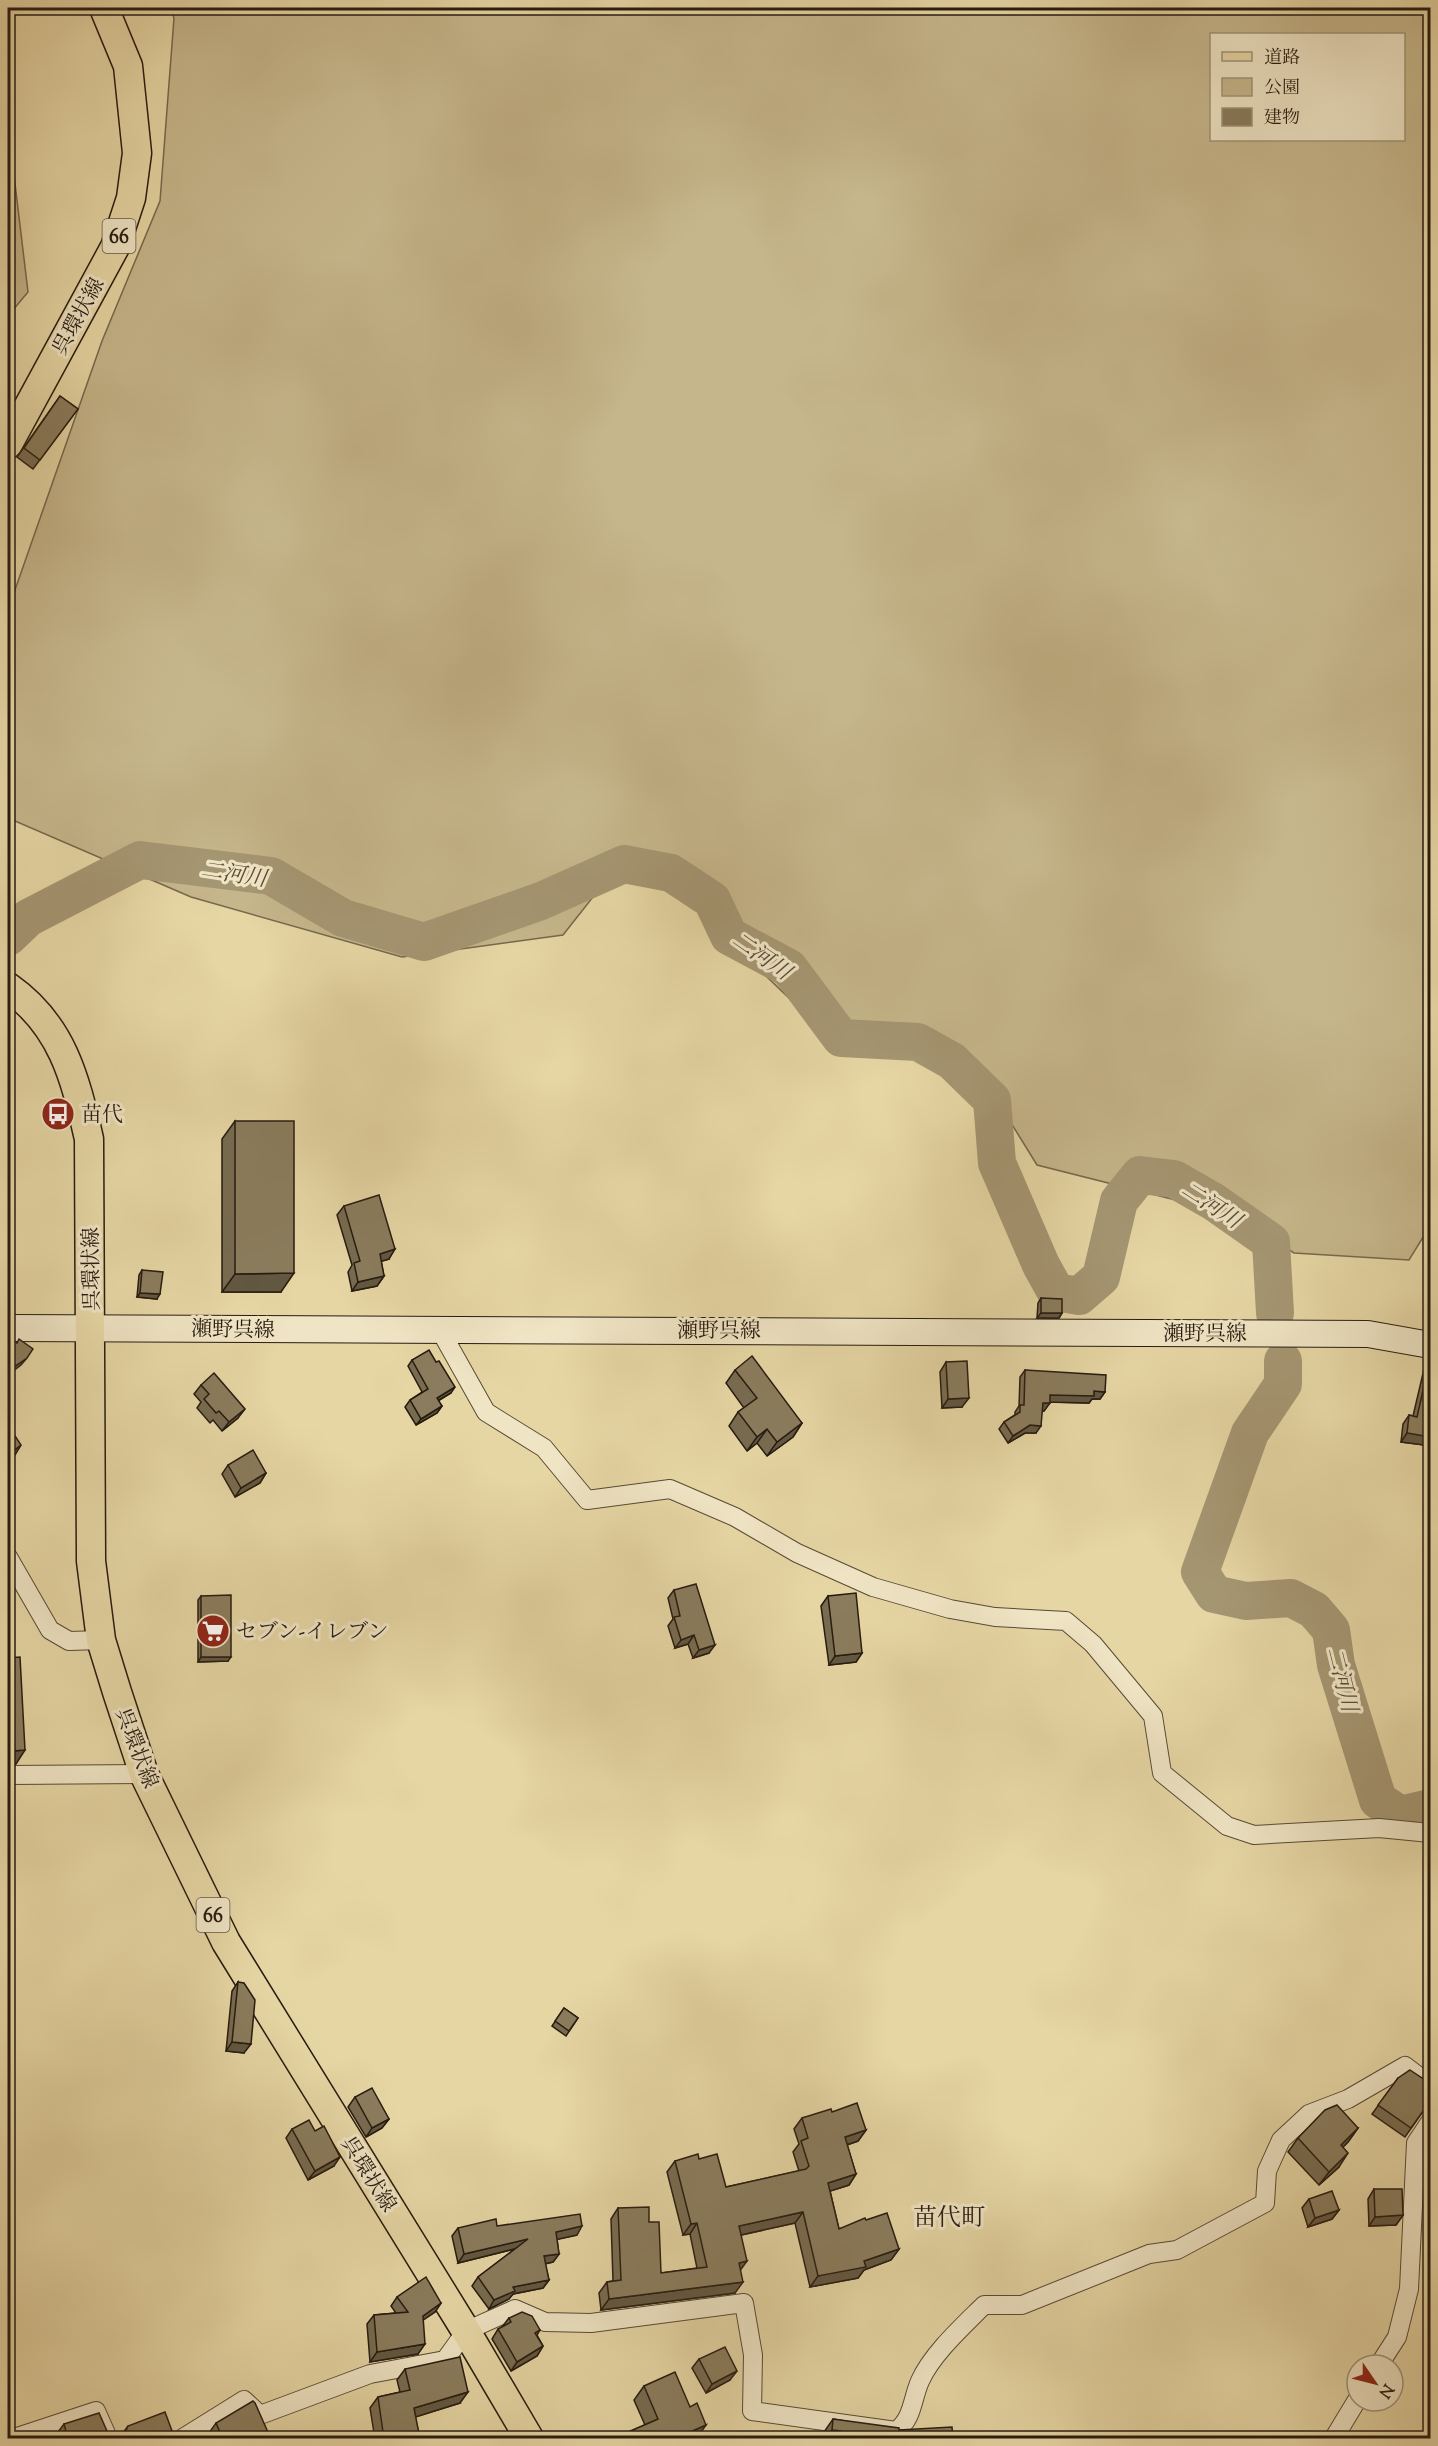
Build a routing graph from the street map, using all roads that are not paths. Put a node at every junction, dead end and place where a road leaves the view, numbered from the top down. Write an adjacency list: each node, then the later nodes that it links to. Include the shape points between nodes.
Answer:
1 (104, 8): 2 (main road, 呉環状線 / 66, via 128,66 138,153 131,198 115,247)
2 (8, 444)
3 (8, 987): 4 (main road, 呉環状線 / 66, via 27,1000 56,1037 76,1082 89,1138)
4 (91, 1327): 5 (main road, 瀬野呉線); 6 (main road, 瀬野呉線); 9 (main road, 呉環状線 / 66, via 91,1561)
5 (8, 1328)
6 (440, 1330): 7 (main road, 瀬野呉線, via 1368,1334); 12 (street, via 486,1412 544,1448 587,1500 670,1489 735,1517 797,1553 873,1587 950,1610 1066,1622 1093,1644 1153,1716 1162,1773 1227,1826 1254,1835 1379,1828)
7 (1431, 1345)
8 (8, 1557): 9 (street, via 50,1630 69,1641)
9 (101, 1640): 10 (main road, 呉環状線 / 66)
10 (144, 1774): 11 (street); 15 (main road, 呉環状線 / 66, via 226,1942)
11 (8, 1775)
12 (1431, 1833)
13 (1431, 2085): 15 (street, via 1405,2066 1348,2099 1309,2114 1281,2140 1267,2171 1265,2203 1178,2250 1149,2254 1022,2305 984,2305 950,2340 920,2380 906,2424 896,2431 752,2411 753,2355 744,2303 591,2323 546,2322 514,2309)
14 (1431, 2122): 16 (street, via 1416,2143 1409,2289 1397,2337)
15 (466, 2331): 20 (street, via 445,2360 370,2374 260,2415 244,2400); 21 (main road, 呉環状線 / 66)
16 (1387, 2353)
17 (1349, 2413): 22 (street)
18 (14, 2439): 19 (street, via 96,2411)
19 (108, 2439)
20 (183, 2439)
21 (529, 2439)
22 (1334, 2439)

